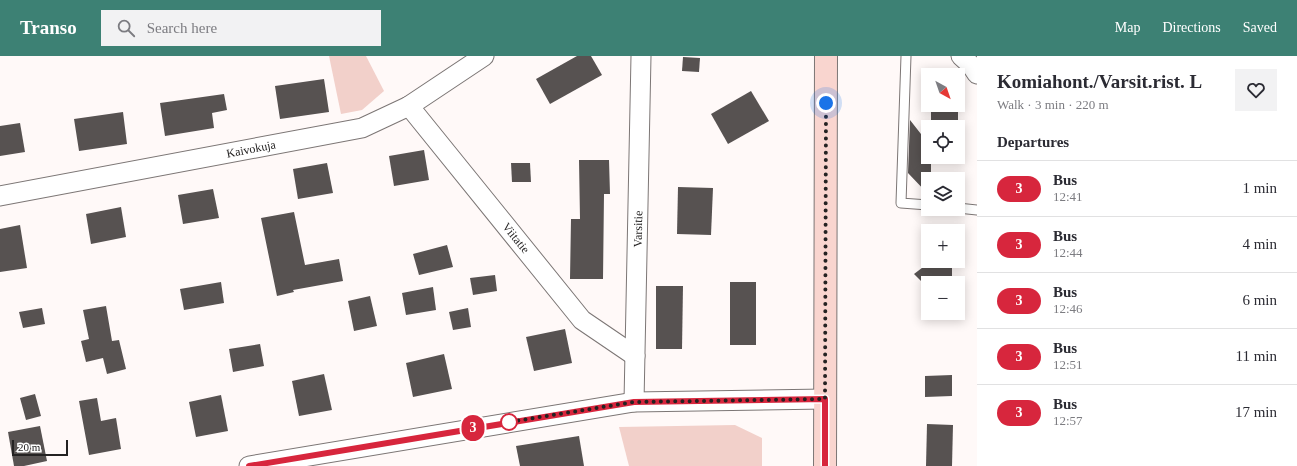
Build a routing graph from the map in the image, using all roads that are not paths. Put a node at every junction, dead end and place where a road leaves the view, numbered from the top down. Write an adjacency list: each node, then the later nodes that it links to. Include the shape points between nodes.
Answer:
1 (484, 56): 7 (street, Kaivokuja)
2 (641, 56): 12 (street, Varsitie)
3 (826, 56): 13 (main road)
4 (906, 56): 9 (lane, via 901,203)
5 (961, 56): 6 (street)
6 (977, 74)
7 (409, 106): 8 (street, Kaivokuja, via 362,128); 12 (street, Viitatie, via 582,320)
8 (0, 196)
9 (921, 205)
10 (965, 209): 11 (lane)
11 (977, 210)
12 (635, 356): 14 (street, Varsitie)
13 (825, 399): 14 (street); 16 (main road)
14 (634, 402): 15 (street)
15 (249, 466)
16 (825, 466)

